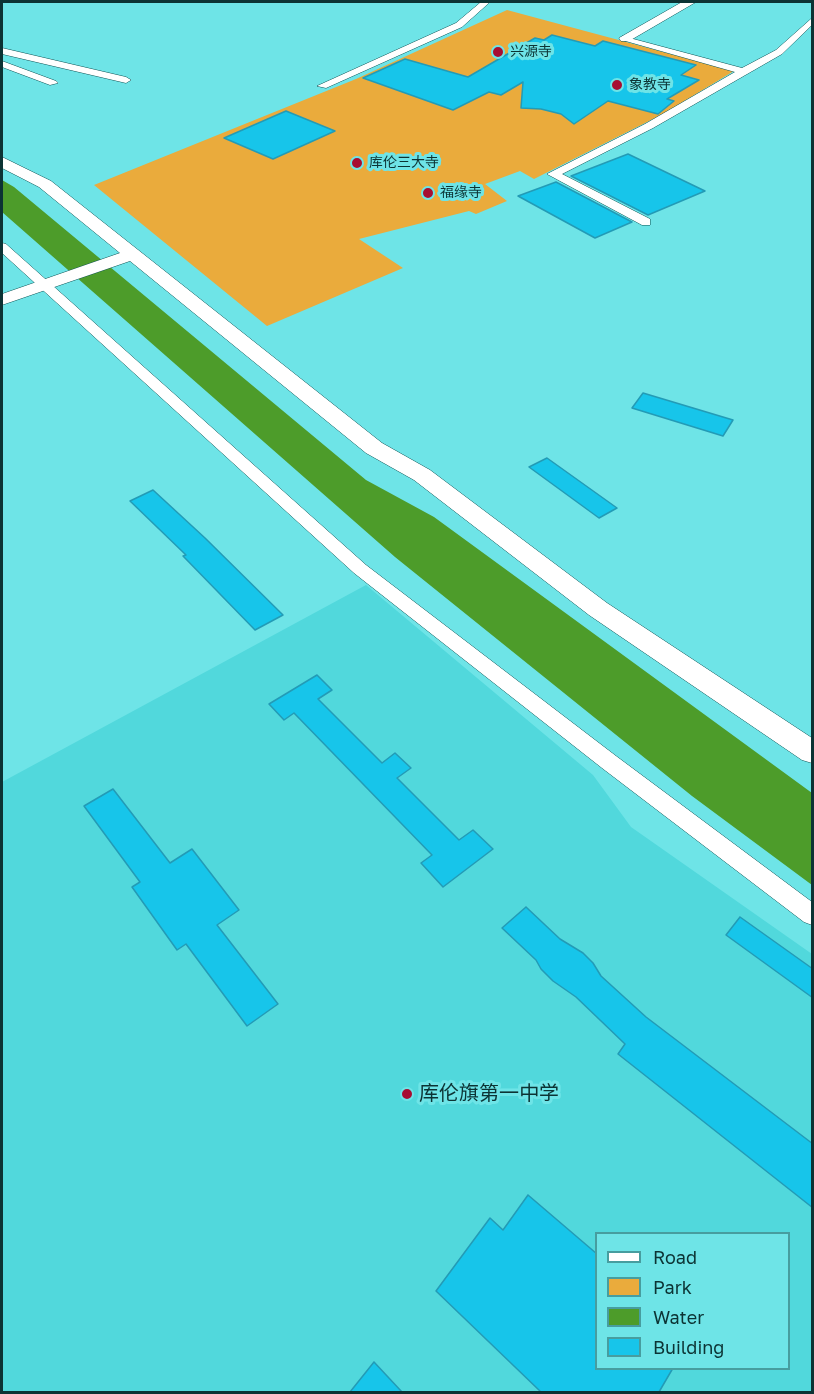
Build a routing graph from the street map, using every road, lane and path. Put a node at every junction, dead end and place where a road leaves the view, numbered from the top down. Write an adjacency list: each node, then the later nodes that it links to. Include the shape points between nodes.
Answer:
1 (486, 2): 10 (street, via 459,25)
2 (690, 2): 4 (main road)
3 (813, 21): 7 (street, via 779,52)
4 (625, 38): 7 (street)
5 (2, 51): 8 (street)
6 (2, 64): 9 (street)
7 (743, 71): 13 (street, via 649,126 553,174)
8 (126, 80)
9 (53, 83)
10 (322, 86)
11 (2, 152): 18 (main road, via 64,182 394,442)
12 (2, 162): 15 (main road, via 45,184)
13 (646, 222)
14 (2, 247): 16 (street)
15 (133, 254): 16 (main road); 18 (main road, via 374,448)
16 (44, 285): 17 (main road); 20 (street, via 360,569)
17 (2, 300)
18 (422, 475): 19 (main road, via 598,609)
19 (813, 752)
20 (813, 915)

